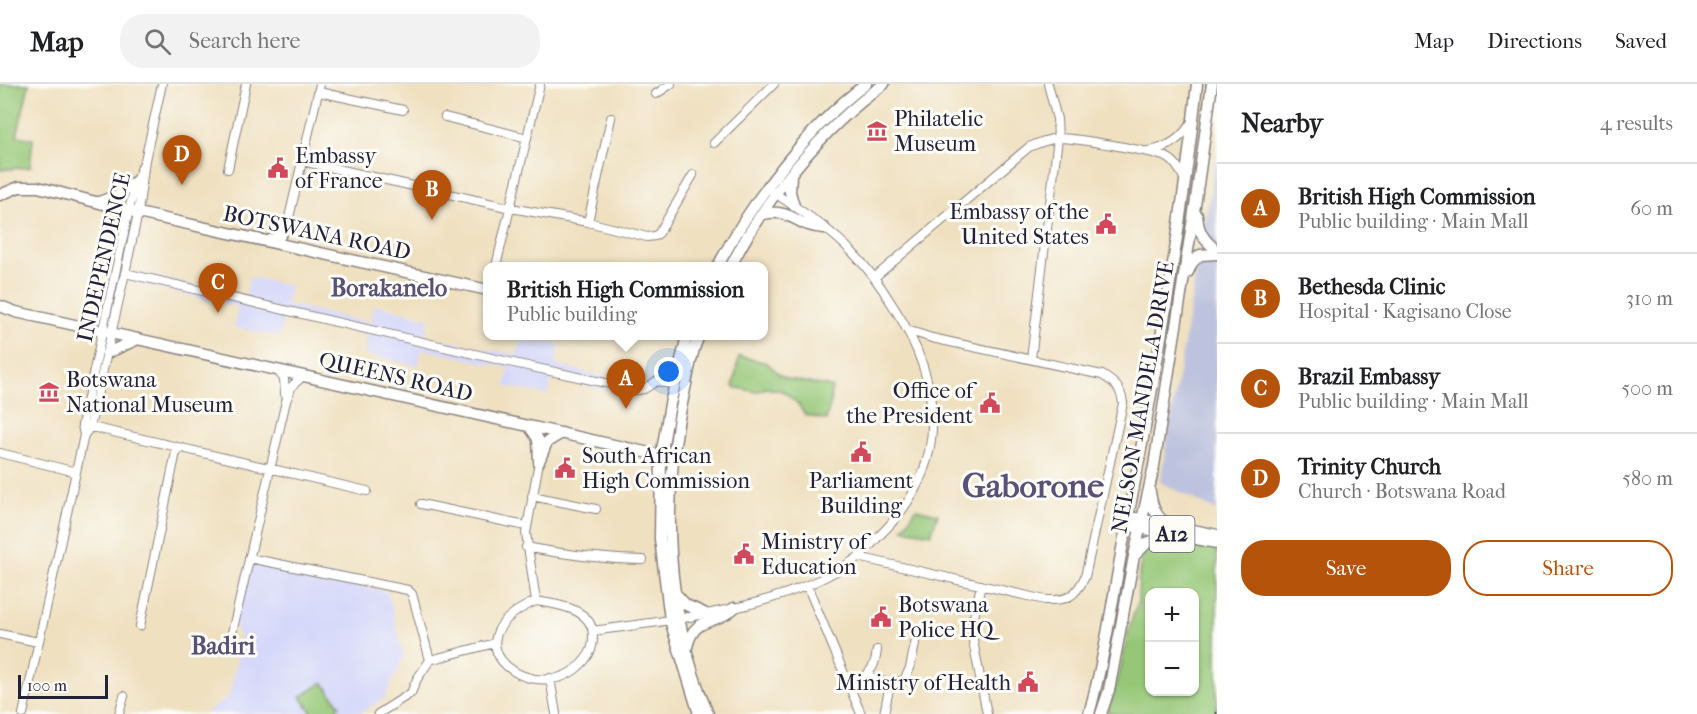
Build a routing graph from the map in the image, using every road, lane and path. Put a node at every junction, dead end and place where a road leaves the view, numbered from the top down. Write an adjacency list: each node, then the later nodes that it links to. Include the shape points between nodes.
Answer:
1 (162, 84): 23 (street)
2 (246, 84): 25 (street)
3 (540, 84): 19 (street)
4 (670, 84): 13 (street)
5 (774, 84): 21 (street)
6 (862, 84): 14 (main road)
7 (866, 84): 14 (main road)
8 (884, 84): 27 (main road, via 862,100)
9 (1048, 84): 20 (street)
10 (1197, 84): 18 (main road, NELSON MANDELA DRIVE)
11 (1212, 84): 32 (main road, NELSON MANDELA DRIVE)
12 (320, 88): 15 (street); 24 (street)
13 (656, 94)
14 (853, 94): 30 (main road, via 795,154)
15 (403, 110)
16 (445, 117): 19 (street)
17 (610, 118): 39 (street)
18 (1194, 118): 22 (street, via 1175,142); 28 (main road, NELSON MANDELA DRIVE)
19 (527, 138): 35 (street)
20 (1058, 138): 22 (street); 48 (street, via 1029,147); 58 (street)
21 (714, 143)
22 (1146, 151): 28 (street, via 1171,160)
23 (146, 160): 29 (street, INDEPENDENCE); 36 (street)
24 (302, 161): 35 (street); 38 (street)
25 (228, 169)
26 (693, 174): 39 (street, via 655,236)
27 (791, 174): 30 (main road); 34 (main road)
28 (1185, 180): 78 (main road, NELSON MANDELA DRIVE, via 1177,249)
29 (136, 181): 33 (main road, via 118,195); 36 (street, INDEPENDENCE)
30 (772, 191): 34 (street); 37 (main road); 45 (main road)
31 (0, 195): 33 (main road, BOTSWANA ROAD, via 19,187 38,187)
32 (1196, 199): 43 (main road, via 1199,229); 50 (main road, NELSON MANDELA DRIVE)
33 (99, 202): 36 (main road, BOTSWANA ROAD)
34 (794, 206): 40 (street)
35 (511, 208): 39 (street); 44 (street)
36 (133, 212): 41 (main road, BOTSWANA ROAD); 47 (street, INDEPENDENCE); 53 (street, INDEPENDENCE)
37 (763, 214): 40 (main road, via 784,213 807,226); 46 (main road)
38 (288, 222): 41 (main road, via 280,236); 42 (main road)
39 (588, 222)
40 (824, 228): 48 (street, via 851,250)
41 (268, 241): 42 (main road, BOTSWANA ROAD)
42 (294, 247): 49 (main road, BOTSWANA ROAD)
43 (1215, 251): 50 (main road, via 1194,260)
44 (497, 262)
45 (721, 262)
46 (734, 262)
47 (125, 273): 53 (street, INDEPENDENCE); 61 (street, via 638,390 657,381)
48 (875, 278): 52 (street)
49 (483, 286)
50 (1182, 287): 73 (main road, NELSON MANDELA DRIVE)
51 (0, 306): 53 (main road, QUEENS ROAD)
52 (910, 331): 58 (street); 86 (street, via 933,408 928,454 904,508)
53 (107, 332): 54 (main road, QUEENS ROAD); 57 (street, INDEPENDENCE); 63 (street, INDEPENDENCE)
54 (139, 339): 57 (main road); 59 (main road, QUEENS ROAD)
55 (687, 340): 61 (main road)
56 (688, 340): 69 (main road)
57 (107, 352): 63 (street, INDEPENDENCE)
58 (1031, 359): 90 (street, via 1102,375 1122,393 1089,560 1080,587 1071,597 1056,601)
59 (277, 370): 60 (main road, QUEENS ROAD); 62 (street, via 285,383)
60 (303, 376): 62 (street, via 292,386); 64 (main road, QUEENS ROAD)
61 (675, 385): 68 (main road)
62 (286, 401): 71 (street)
63 (86, 426): 66 (street); 72 (street, INDEPENDENCE)
64 (529, 426): 65 (main road, QUEENS ROAD); 70 (main road, via 538,439)
65 (562, 433): 68 (main road, QUEENS ROAD); 70 (main road, via 547,442)
66 (177, 447): 71 (street); 96 (street)
67 (0, 453): 72 (street)
68 (661, 456): 69 (main road, QUEENS ROAD); 95 (main road, via 660,538)
69 (672, 458): 91 (main road, via 669,540)
70 (539, 462): 75 (street)
71 (269, 468): 74 (street); 87 (street)
72 (76, 472): 100 (street)
73 (1149, 489): 79 (main road, NELSON MANDELA DRIVE); 81 (main road, via 1156,513)
74 (367, 491)
75 (532, 496): 77 (street); 80 (street)
76 (421, 504): 80 (street)
77 (596, 509)
78 (1128, 521): 79 (main road, A12); 120 (main road, NELSON MANDELA DRIVE)
79 (1141, 523): 81 (main road, A12); 85 (main road, NELSON MANDELA DRIVE)
80 (526, 526): 84 (street)
81 (1170, 530): 82 (main road, A12); 83 (main road, A12); 85 (main road)
82 (1217, 535)
83 (1217, 543)
84 (526, 547): 88 (street, via 567,555); 92 (street)
85 (1134, 556): 121 (main road, NELSON MANDELA DRIVE)
86 (858, 557): 89 (street); 90 (street)
87 (249, 558): 99 (street); 105 (street, via 408,590)
88 (643, 560)
89 (807, 585): 93 (street); 108 (street)
90 (981, 585): 119 (street, via 971,630)
91 (675, 594): 94 (main road, via 686,605); 95 (main road)
92 (536, 601): 97 (street, via 576,610 588,620); 101 (street, via 516,610 500,626)
93 (734, 608): 94 (street); 104 (main road, via 700,624 690,635)
94 (704, 613): 95 (street)
95 (675, 619): 97 (street); 104 (main road); 115 (main road)
96 (140, 626)
97 (593, 631): 107 (street, via 591,653 579,667)
98 (0, 634): 100 (street)
99 (231, 637)
100 (38, 642): 111 (street)
101 (495, 643): 105 (street); 107 (street, via 498,658 508,669 534,680)
102 (915, 644): 109 (street, via 904,680)
103 (877, 650): 106 (street, via 872,672)
104 (686, 651): 116 (main road)
105 (430, 660): 113 (street, via 411,693)
106 (867, 676): 108 (street); 109 (street)
107 (550, 678): 114 (street)
108 (848, 684): 117 (street)
109 (890, 684): 118 (street)
110 (124, 696): 112 (street)
111 (23, 714)
112 (119, 714)
113 (378, 714)
114 (556, 714)
115 (699, 714)
116 (708, 714)
117 (861, 714)
118 (884, 714)
119 (987, 714)
120 (1089, 714)
121 (1101, 714)

